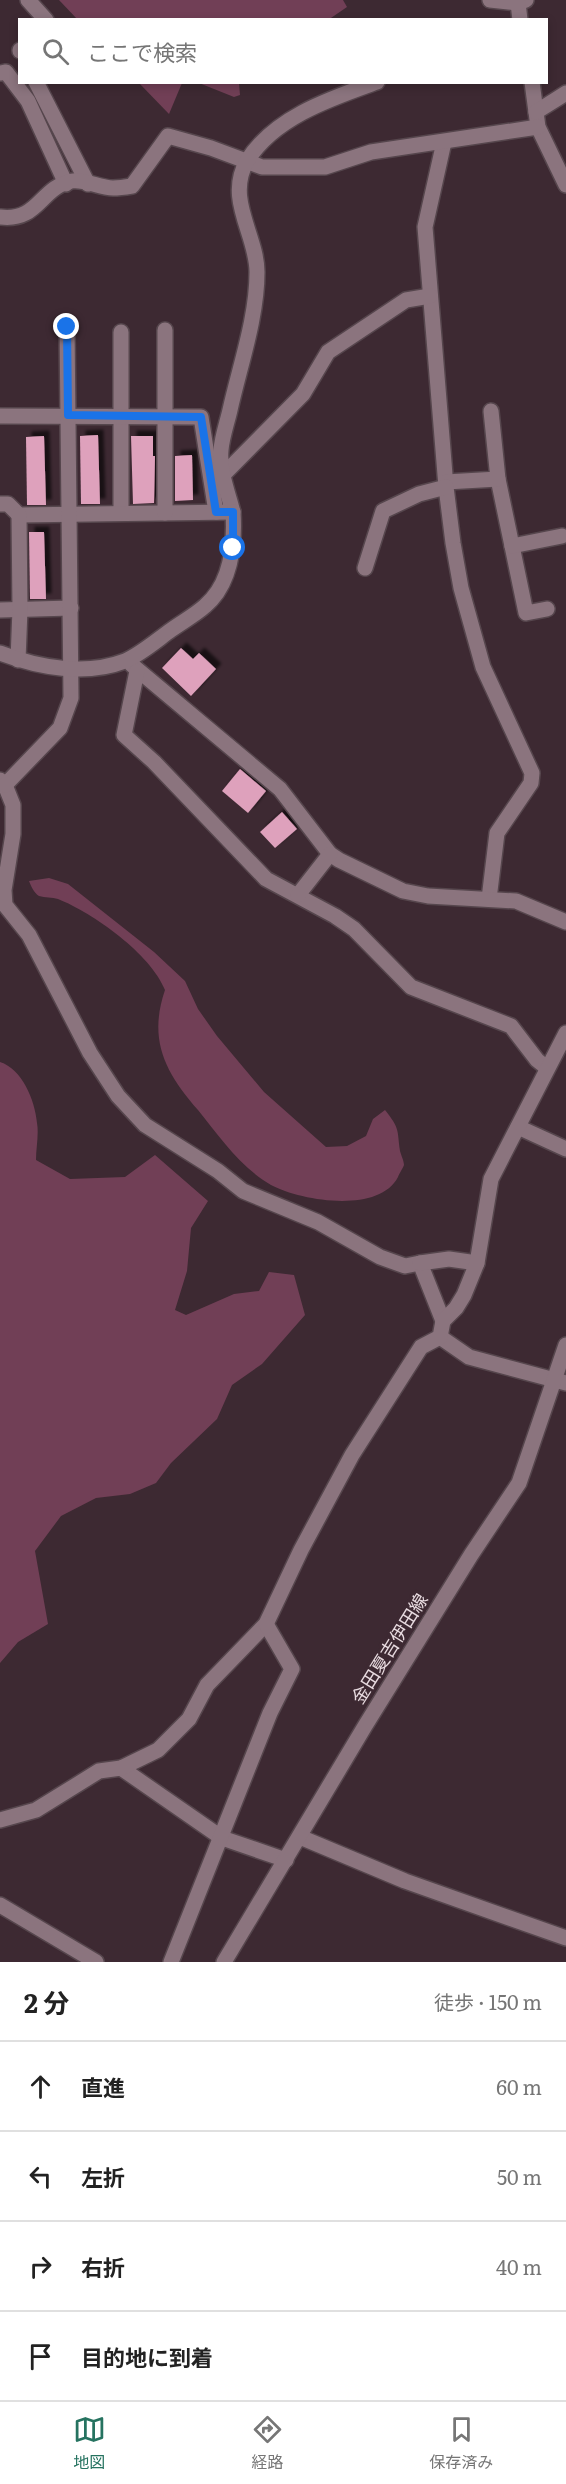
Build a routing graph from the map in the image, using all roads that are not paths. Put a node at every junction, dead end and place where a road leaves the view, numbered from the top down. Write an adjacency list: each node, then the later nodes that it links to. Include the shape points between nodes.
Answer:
1 (28, 0): 4 (street)
2 (490, 0): 3 (street)
3 (522, 2): 5 (street)
4 (44, 18)
5 (520, 18)
6 (0, 74): 15 (street, via 6,72 28,100)
7 (37, 84): 16 (street)
8 (372, 84): 14 (street, via 305,109 266,139)
9 (532, 84): 11 (street)
10 (566, 93): 11 (street)
11 (536, 112): 12 (street)
12 (538, 127): 13 (street); 17 (street)
13 (444, 142): 14 (street, via 371,152 325,167 262,167); 19 (street, via 425,227)
14 (247, 162): 16 (street, via 168,136 132,186); 28 (street, via 239,188 257,269 255,300 221,450)
15 (66, 184): 16 (street); 18 (street, via 52,190 25,216)
16 (88, 184)
17 (566, 185)
18 (0, 217)
19 (430, 296): 28 (street, via 406,300 328,352 303,394); 30 (street)
20 (67, 327): 24 (street)
21 (165, 330): 27 (street)
22 (121, 332): 26 (street)
23 (491, 411): 29 (street)
24 (68, 415): 25 (street); 26 (street); 36 (street)
25 (0, 416)
26 (120, 416): 27 (street); 34 (street)
27 (166, 416): 32 (street, via 201,417); 35 (street)
28 (224, 474): 33 (street)
29 (498, 479): 30 (street); 39 (street)
30 (446, 484): 40 (street, via 383,511); 52 (street, via 461,588 480,657 532,773 531,783 497,833)
31 (0, 504): 37 (street, via 8,504)
32 (216, 512): 33 (street); 35 (street)
33 (233, 512): 47 (street, via 233,548 223,581 207,605)
34 (121, 513): 35 (street); 36 (street)
35 (165, 513)
36 (71, 514): 37 (street); 41 (street)
37 (19, 515): 42 (street)
38 (562, 536): 39 (street)
39 (512, 546): 43 (street, via 526,613)
40 (364, 568)
41 (71, 608): 42 (street); 48 (street)
42 (20, 609): 44 (street); 46 (street)
43 (547, 609)
44 (0, 610)
45 (0, 653): 46 (street)
46 (18, 660): 48 (street)
47 (132, 665): 48 (street); 50 (street, via 280,789); 51 (street, via 124,735 266,879)
48 (70, 670): 49 (street, via 71,698 60,728)
49 (3, 782): 53 (street, via 13,805 13,834)
50 (330, 854): 51 (street); 52 (street, via 403,891)
51 (298, 895): 56 (street, via 354,929 411,987 511,1026)
52 (489, 899): 54 (street, via 516,901)
53 (2, 904): 59 (street, via 29,935 90,1053 118,1096 146,1125 243,1191 318,1222 380,1257 405,1266)
54 (566, 922)
55 (566, 1033): 56 (street)
56 (547, 1068): 57 (street)
57 (518, 1127): 58 (street); 60 (street, via 490,1179)
58 (566, 1149)
59 (420, 1263): 60 (street, via 449,1259); 61 (street)
60 (477, 1263): 61 (street, via 460,1302)
61 (443, 1321): 62 (street)
62 (440, 1337): 64 (street, via 469,1357); 65 (street, via 422,1347 352,1455)
63 (566, 1345): 64 (street, 金田夏吉伊田線)
64 (560, 1381): 68 (street, 金田夏吉伊田線, via 519,1483)
65 (266, 1624): 66 (street, via 207,1685 189,1719 158,1750); 69 (street, via 292,1669 270,1713)
66 (121, 1768): 67 (street, via 99,1772 36,1810); 69 (street)
67 (0, 1820)
68 (300, 1837): 70 (street, 金田夏吉伊田線); 72 (street, via 405,1881)
69 (222, 1838): 70 (street); 74 (street)
70 (286, 1860): 75 (street, 金田夏吉伊田線)
71 (0, 1905): 73 (street)
72 (566, 1938)
73 (96, 1962)
74 (171, 1962)
75 (224, 1962)

